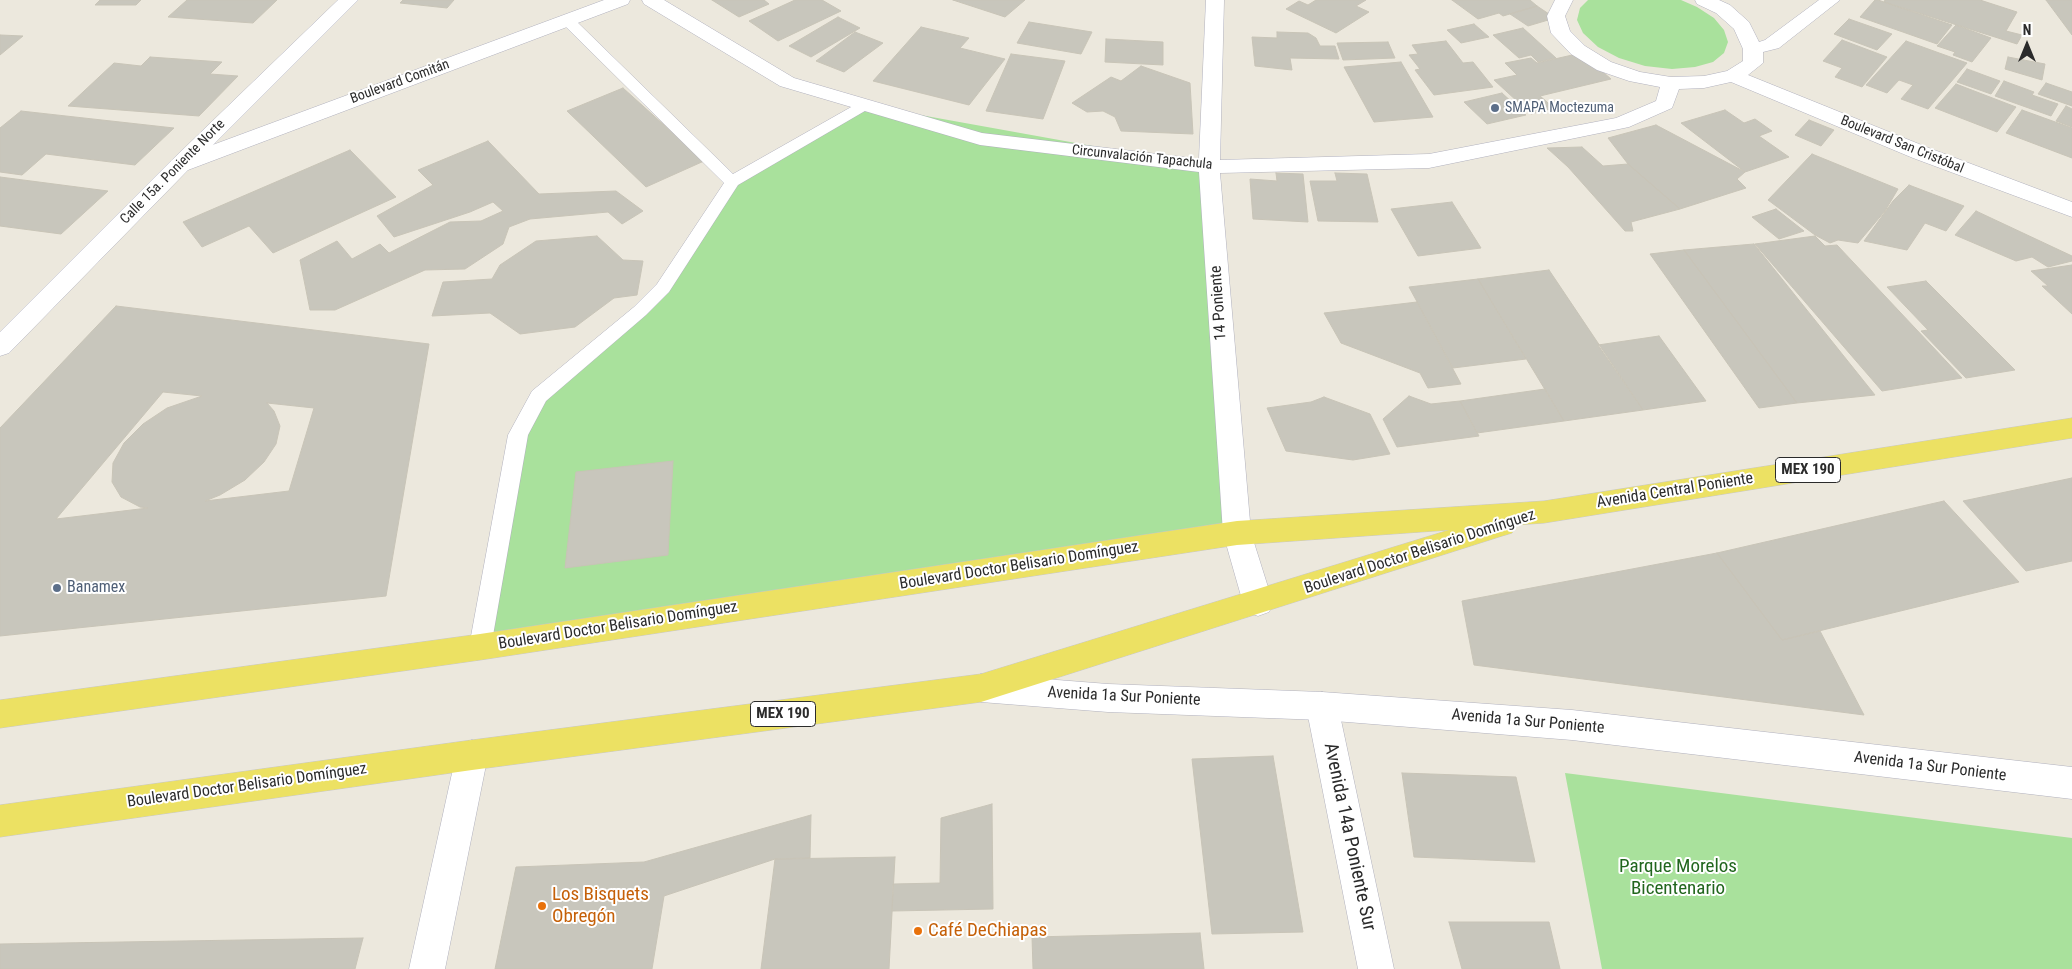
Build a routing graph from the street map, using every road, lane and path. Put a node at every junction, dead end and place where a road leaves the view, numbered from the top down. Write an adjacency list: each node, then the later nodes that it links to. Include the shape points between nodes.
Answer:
1 (349, 0): 13 (street, Calle 15a. Poniente Norte)
2 (621, 0): 8 (street, Boulevard Comitán)
3 (651, 0): 12 (street, Circunvalación Tapachula, via 787,82)
4 (1215, 0): 14 (street, 14 Poniente)
5 (1564, 0): 11 (street, via 1556,16 1561,33 1578,50 1604,66)
6 (1704, 0): 9 (street, via 1723,9 1742,26)
7 (1831, 0): 9 (street, via 1772,44)
8 (567, 20): 13 (street, Boulevard Comitán); 15 (lane)
9 (1754, 49): 10 (street, via 1753,63)
10 (1733, 76): 11 (street, via 1704,82); 16 (street, Boulevard San Cristóbal)
11 (1671, 82): 14 (street, Circunvalación Tapachula, via 1665,104 1622,123 1429,161)
12 (865, 105): 14 (street, Circunvalación Tapachula, via 980,139); 15 (lane)
13 (180, 165): 17 (street, Calle 15a. Poniente Norte)
14 (1209, 167): 20 (street, 14 Poniente)
15 (732, 182): 22 (lane, via 663,288 539,396 518,435)
16 (2072, 210)
17 (0, 347)
18 (2072, 428): 19 (main road, Avenida Central Poniente / MEX 190)
19 (1544, 512): 20 (main road, Boulevard Doctor Belisario Domínguez / MEX 190); 21 (main road, Boulevard Doctor Belisario Domínguez / MEX 190)
20 (1237, 533): 21 (street, 14 Poniente); 22 (main road, Boulevard Doctor Belisario Domínguez / MEX 190)
21 (1258, 603): 23 (main road, Boulevard Doctor Belisario Domínguez / MEX 190)
22 (480, 647): 25 (main road, Boulevard Doctor Belisario Domínguez / MEX 190)
23 (981, 688): 24 (street, Avenida 1a Sur Poniente, via 1108,698); 26 (main road, Boulevard Doctor Belisario Domínguez / MEX 190)
24 (1322, 706): 27 (street, Avenida 1a Sur Poniente, via 1572,725); 30 (street, Avenida 14a Poniente Sur)
25 (0, 714)
26 (472, 755): 28 (main road, Boulevard Doctor Belisario Domínguez / MEX 190); 29 (street)
27 (2072, 783)
28 (0, 821)
29 (427, 969)
30 (1376, 969)

